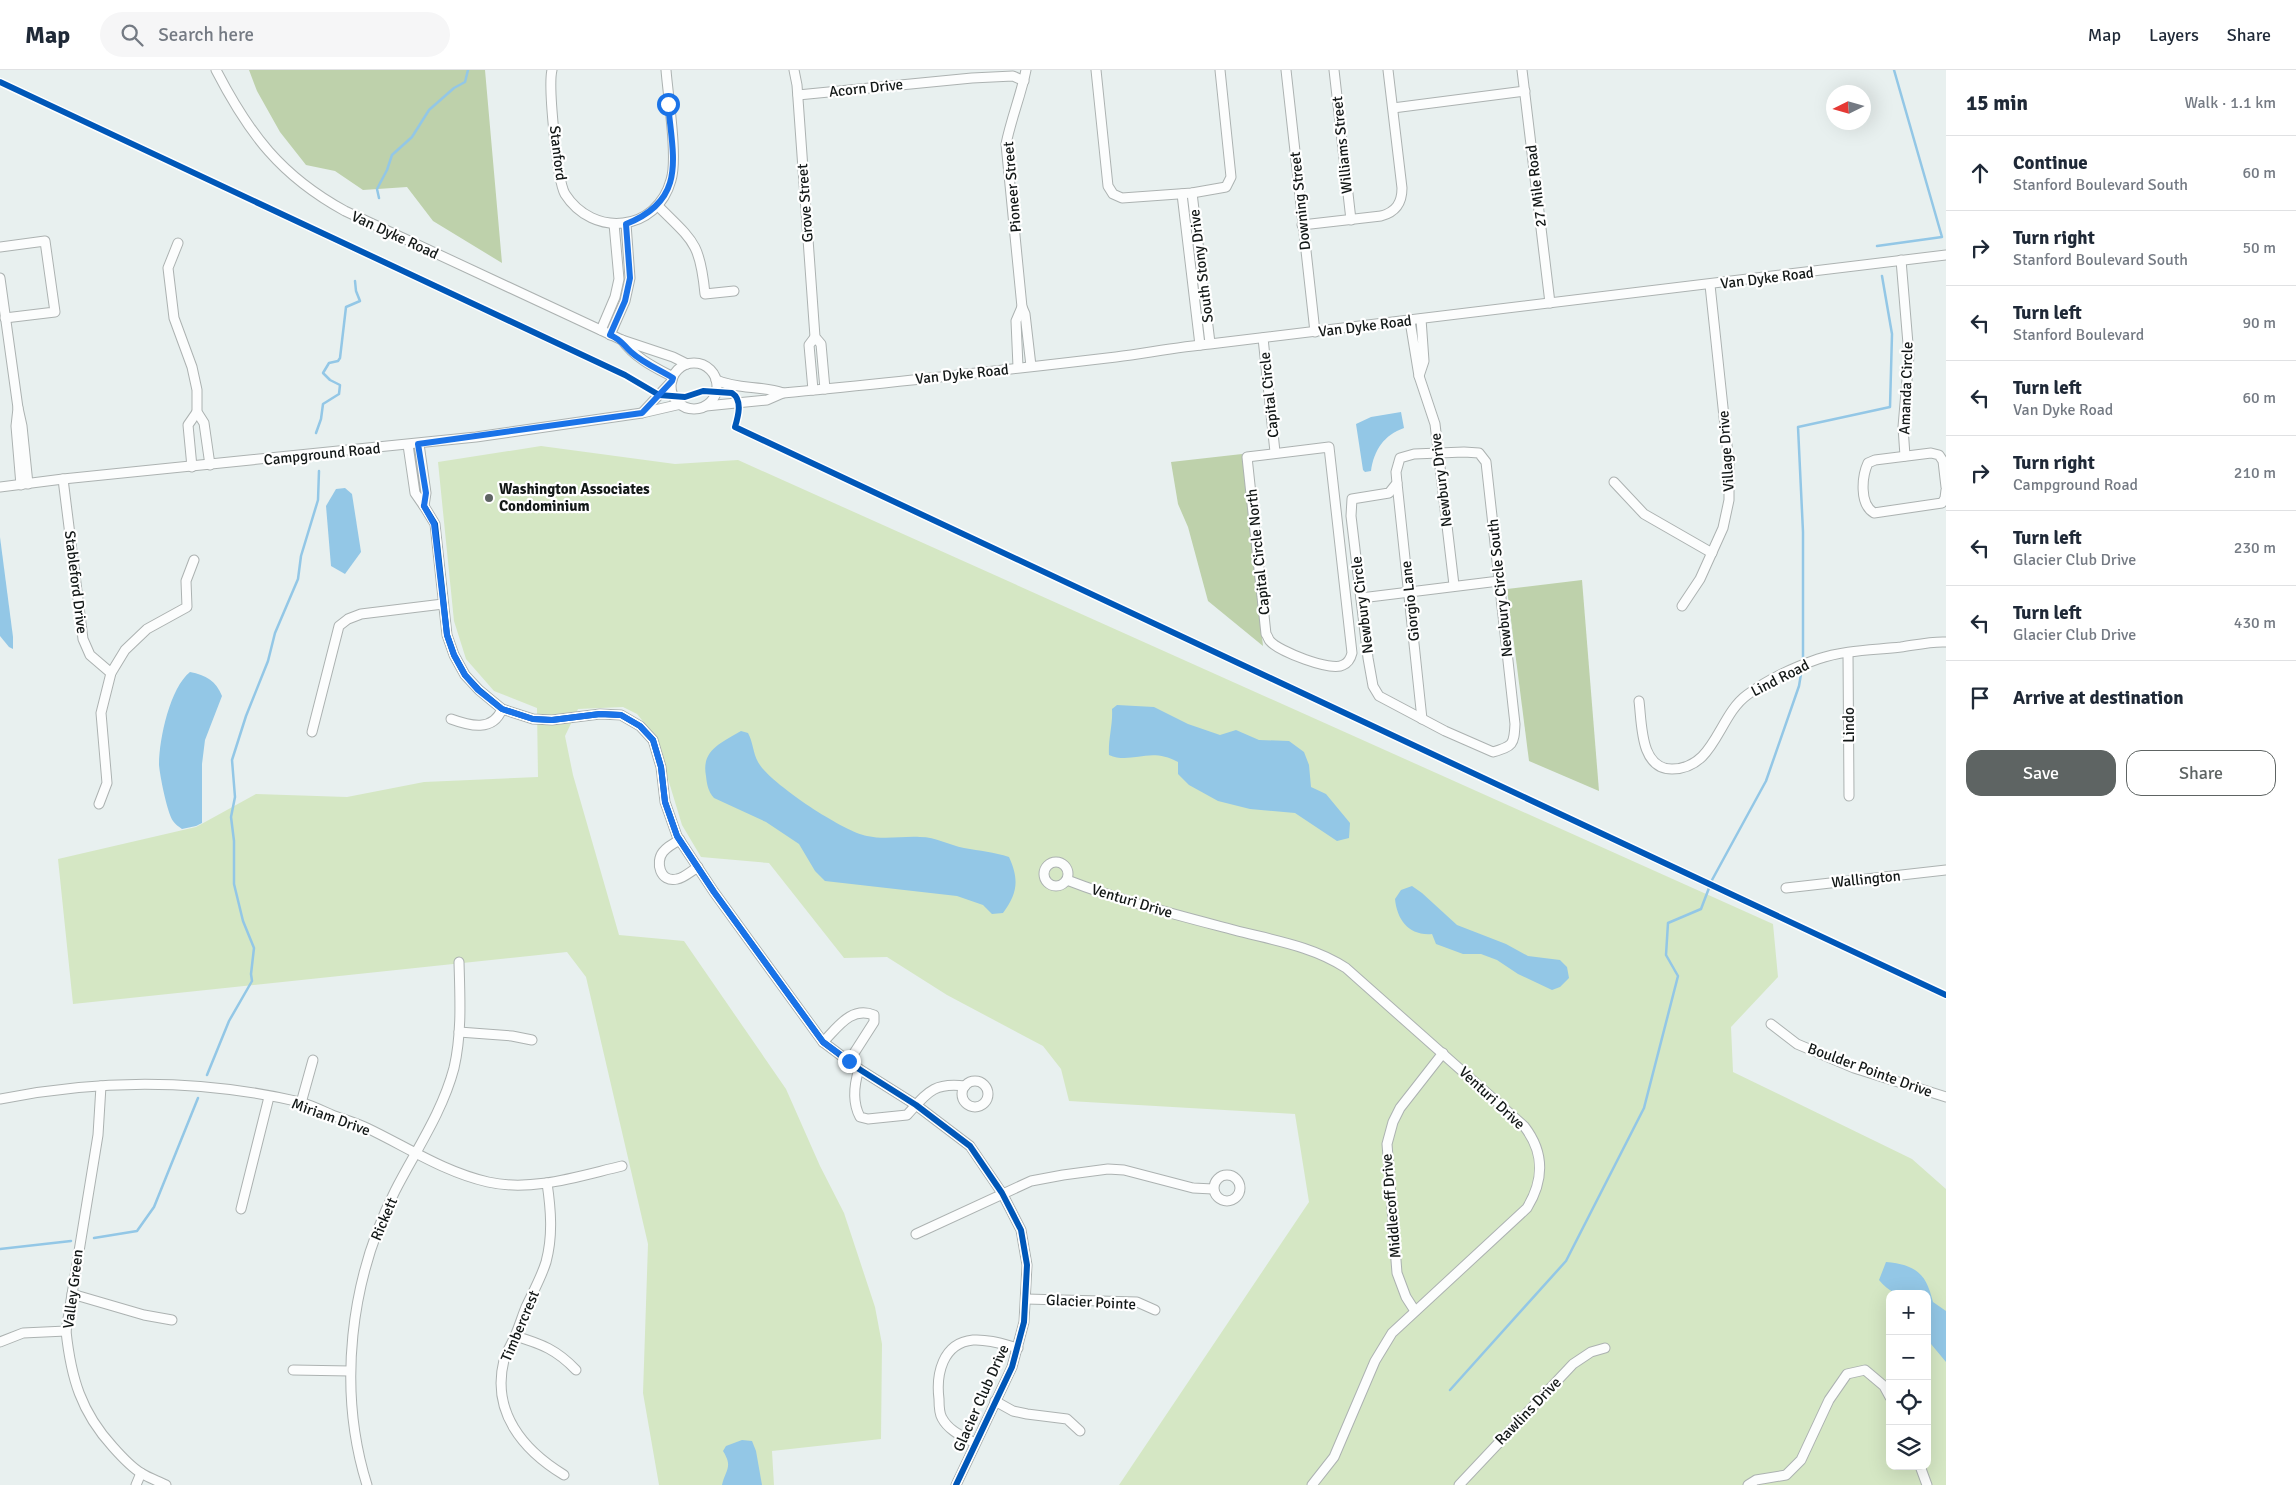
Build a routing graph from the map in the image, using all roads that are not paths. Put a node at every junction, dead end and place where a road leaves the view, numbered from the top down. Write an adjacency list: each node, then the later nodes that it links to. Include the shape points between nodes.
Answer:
1 (216, 70): 35 (street, Van Dyke Road, via 244,120 266,150 288,173 323,199)
2 (552, 70): 20 (street, Stanford, via 560,183 571,202 583,213)
3 (666, 70): 18 (street, via 673,169 671,182)
4 (794, 70): 14 (street, Grove Street)
5 (1026, 70): 12 (street, Pioneer Street)
6 (1096, 70): 17 (street, via 1108,186 1113,194 1122,198)
7 (1220, 70): 16 (street, South Stony Drive, via 1231,177 1226,187)
8 (1286, 70): 22 (street, Downing Street)
9 (1334, 70): 19 (street, Williams Street)
10 (1388, 70): 15 (street)
11 (1522, 70): 13 (street, 27 Mile Road)
12 (1024, 81): 14 (street, Acorn Drive, via 1013,76 972,78); 31 (street, Pioneer Street, via 1006,144)
13 (1525, 91): 15 (street); 30 (street, 27 Mile Road)
14 (798, 95): 38 (street, Grove Street)
15 (1393, 108): 19 (street, via 1402,188 1400,202 1387,214)
16 (1192, 193): 17 (street); 41 (street, South Stony Drive)
17 (1182, 194): 42 (street, South Stony Drive)
18 (658, 206): 21 (street, via 642,218); 29 (street, via 693,241 702,265 704,294)
19 (1351, 220): 22 (street)
20 (614, 224): 21 (street, Stanford); 35 (street, via 619,279 616,297)
21 (626, 224): 37 (street, via 630,278 625,301)
22 (1302, 225): 36 (street, Downing Street)
23 (178, 243): 54 (street, via 168,268 174,318 192,367)
24 (0, 247): 32 (street, via 45,241 55,312)
25 (1946, 255): 26 (street, Van Dyke Road)
26 (1901, 260): 28 (street, Van Dyke Road); 60 (street, Amanda Circle, via 1909,356 1903,427)
27 (0, 278): 32 (street)
28 (1710, 285): 30 (street, Van Dyke Road); 74 (street, Village Drive, via 1729,464 1729,500 1723,528)
29 (734, 291)
30 (1550, 303): 33 (street, Van Dyke Road)
31 (1022, 307): 44 (street, Pioneer Street); 45 (street, Pioneer Street, via 1016,321)
32 (5, 318): 67 (street, via 22,426)
33 (1421, 319): 34 (street, Van Dyke Road); 46 (street, Newbury Drive, via 1424,361)
34 (1410, 321): 36 (street, Van Dyke Road); 46 (street, Newbury Drive)
35 (601, 330): 37 (street, Van Dyke Road)
36 (1315, 332): 39 (street, Van Dyke Road)
37 (610, 335): 40 (street, Van Dyke Road)
38 (815, 336): 49 (street, Grove Street, via 821,344); 50 (street, Grove Street, via 810,345)
39 (1263, 338): 41 (street, Van Dyke Road); 58 (street, Capital Circle)
40 (622, 340): 43 (street, Van Dyke Road); 47 (street, Van Dyke Road, via 630,352)
41 (1210, 344): 42 (street, Van Dyke Road)
42 (1200, 345): 44 (street, Van Dyke Road)
43 (687, 364): 47 (street); 48 (street, via 702,364)
44 (1031, 366): 45 (street, Van Dyke Road)
45 (1018, 367): 49 (street, Van Dyke Road)
46 (1419, 376): 59 (street, Newbury Drive, via 1435,424)
47 (673, 379): 52 (street, via 674,396); 55 (street)
48 (716, 380): 51 (street, Van Dyke Road, via 738,388 767,388); 53 (street, via 716,395)
49 (825, 389): 50 (street, Van Dyke Road)
50 (813, 390): 51 (street, Van Dyke Road)
51 (783, 393): 53 (street, Van Dyke Road, via 767,400)
52 (680, 404): 53 (street, via 692,409); 55 (street, Campground Road)
53 (706, 406)
54 (197, 412): 61 (street, via 204,422); 62 (street, via 188,425)
55 (642, 413): 56 (street, Campground Road)
56 (418, 444): 57 (street, Campground Road); 63 (street, Glacier Club Drive)
57 (408, 445): 61 (street, Campground Road); 64 (street, Glacier Club Drive)
58 (1275, 452): 72 (street, via 1329,447); 72 (street, Capital Circle North, via 1247,457 1266,634 1270,642 1320,666 1333,667 1344,665 1352,653)
59 (1438, 453): 68 (street, via 1400,458); 76 (street, Newbury Circle South, via 1479,454 1486,462); 77 (street, Newbury Drive)
60 (1905, 456): 70 (street, via 1939,455); 70 (street, via 1868,463 1864,472 1868,509 1874,513 1942,503)
61 (210, 465): 62 (street, Campground Road)
62 (192, 467): 65 (street, Campground Road)
63 (423, 472): 64 (street); 73 (street, Glacier Club Drive)
64 (412, 473): 73 (street, Glacier Club Drive, via 415,494)
65 (63, 479): 67 (street, Campground Road); 84 (street, Stableford Drive, via 83,639 90,655)
66 (1614, 482): 74 (street, via 1644,514)
67 (25, 484): 69 (street, Campground Road)
68 (1397, 484): 71 (street, via 1389,493); 78 (street, Giorgio Lane)
69 (0, 487)
70 (1946, 489)
71 (1352, 499): 72 (street); 79 (street, Newbury Circle, via 1351,516)
72 (1335, 500)
73 (424, 506): 80 (street, Glacier Club Drive, via 434,524)
74 (1712, 553): 81 (street, Village Drive)
75 (194, 560): 84 (street, via 186,581 187,607 147,629 125,650)
76 (1499, 581): 77 (street); 90 (street, Newbury Circle South, via 1516,724 1514,741 1510,746)
77 (1454, 586): 78 (street)
78 (1409, 592): 79 (street); 88 (street, Giorgio Lane)
79 (1361, 598): 88 (street, Newbury Circle, via 1373,686 1380,696)
80 (443, 604): 86 (street, Glacier Club Drive, via 447,635 465,675); 89 (street, via 360,614 339,626)
81 (1682, 606)
82 (1946, 641): 83 (street, Lind Road)
83 (1848, 653): 85 (street, Lind Road, via 1819,659 1746,695 1730,711 1715,742 1695,762 1683,767 1659,767 1649,756); 91 (street, Lindo)
84 (112, 673): 92 (street, via 101,713 107,783)
85 (1639, 701)
86 (502, 709): 87 (street, via 490,724 467,725); 93 (street, Glacier Club Drive, via 533,719 552,720 600,714 621,715 640,726 653,740 661,767 665,802)
87 (451, 719)
88 (1422, 719): 90 (street, Newbury Circle)
89 (312, 732)
90 (1493, 752)
91 (1849, 796)
92 (99, 804)
93 (680, 840): 94 (street, Glacier Club Drive); 94 (street, via 664,850 658,861 660,870 672,880)
94 (698, 867): 102 (street, Glacier Club Drive)
95 (1946, 870): 97 (street, Wallington)
96 (1067, 880): 103 (street, Venturi Drive, via 1122,901 1301,948 1334,960)
97 (1786, 888)
98 (459, 962): 100 (street, Rickett)
99 (1771, 1024): 110 (street, Boulder Pointe Drive, via 1797,1044)
100 (460, 1032): 101 (street); 114 (street, Rickett, via 454,1068 445,1095)
101 (532, 1040)
102 (823, 1042): 105 (street, Glacier Club Drive); 105 (street, via 848,1017 866,1012 874,1015 874,1022)
103 (1443, 1053): 124 (street, Middlecoff Drive, via 1400,1108 1387,1144 1397,1273); 124 (street, Venturi Drive, via 1531,1135 1540,1154 1540,1178 1527,1208)
104 (312, 1060): 112 (street)
105 (849, 1061): 106 (street, Glacier Club Drive)
106 (859, 1069): 113 (street, Glacier Club Drive); 113 (street, via 854,1093 860,1118 907,1115)
107 (101, 1086): 109 (street, Miriam Drive, via 133,1083 192,1085); 111 (street, Miriam Drive); 121 (street, Valley Green, via 98,1135)
108 (965, 1086): 113 (street, via 947,1084 937,1087 928,1091)
109 (269, 1097): 112 (street, Miriam Drive); 119 (street)
110 (1946, 1097)
111 (0, 1099)
112 (302, 1103): 114 (street, Miriam Drive, via 366,1128)
113 (916, 1104): 118 (street, Glacier Club Drive, via 970,1146)
114 (415, 1154): 116 (street, Miriam Drive, via 458,1173 489,1182); 133 (street, Rickett, via 376,1234 354,1325)
115 (622, 1166): 116 (street, Miriam Drive)
116 (547, 1183): 127 (street, Timbercrest, via 551,1238 546,1262)
117 (1213, 1189): 118 (street, via 1193,1188 1124,1170 1108,1169 1030,1181)
118 (1002, 1193): 120 (street); 122 (street, Glacier Club Drive, via 1021,1230 1027,1265)
119 (241, 1209)
120 (916, 1234)
121 (72, 1294): 125 (street); 126 (street, Valley Green)
122 (1026, 1299): 123 (street, Glacier Pointe, via 1137,1302); 129 (street, Glacier Club Drive)
123 (1155, 1310)
124 (1414, 1311): 141 (street, Venturi Drive, via 1384,1346 1341,1443)
125 (172, 1320)
126 (66, 1332): 128 (street, via 23,1333); 139 (street, Valley Green, via 75,1385 86,1412 100,1433)
127 (515, 1336): 132 (street, via 561,1354); 140 (street, Timbercrest, via 504,1359 501,1387 507,1417 522,1442 543,1462)
128 (0, 1342)
129 (1018, 1348): 135 (street, Glacier Club Drive); 137 (street, Glacier Club Drive, via 971,1340 955,1348 942,1361 938,1376 940,1416 950,1429)
130 (1605, 1348): 146 (street, Rawlins Drive, via 1591,1352 1574,1364)
131 (293, 1370): 133 (street)
132 (576, 1370)
133 (350, 1371): 144 (street, Rickett, via 357,1439)
134 (1886, 1390): 147 (street, via 1865,1370 1847,1374 1829,1400 1801,1460 1786,1475 1756,1480)
135 (995, 1401): 136 (street, via 1020,1412 1067,1419); 137 (street, Glacier Club Drive)
136 (1080, 1431)
137 (975, 1443): 145 (street, Glacier Club Drive)
138 (1921, 1470): 148 (street)
139 (141, 1473): 142 (street); 143 (street, Valley Green)
140 (564, 1475)
141 (1317, 1483)
142 (136, 1485)
143 (166, 1485)
144 (367, 1485)
145 (956, 1485)
146 (1459, 1485)
147 (1748, 1485)
148 (1927, 1485)

